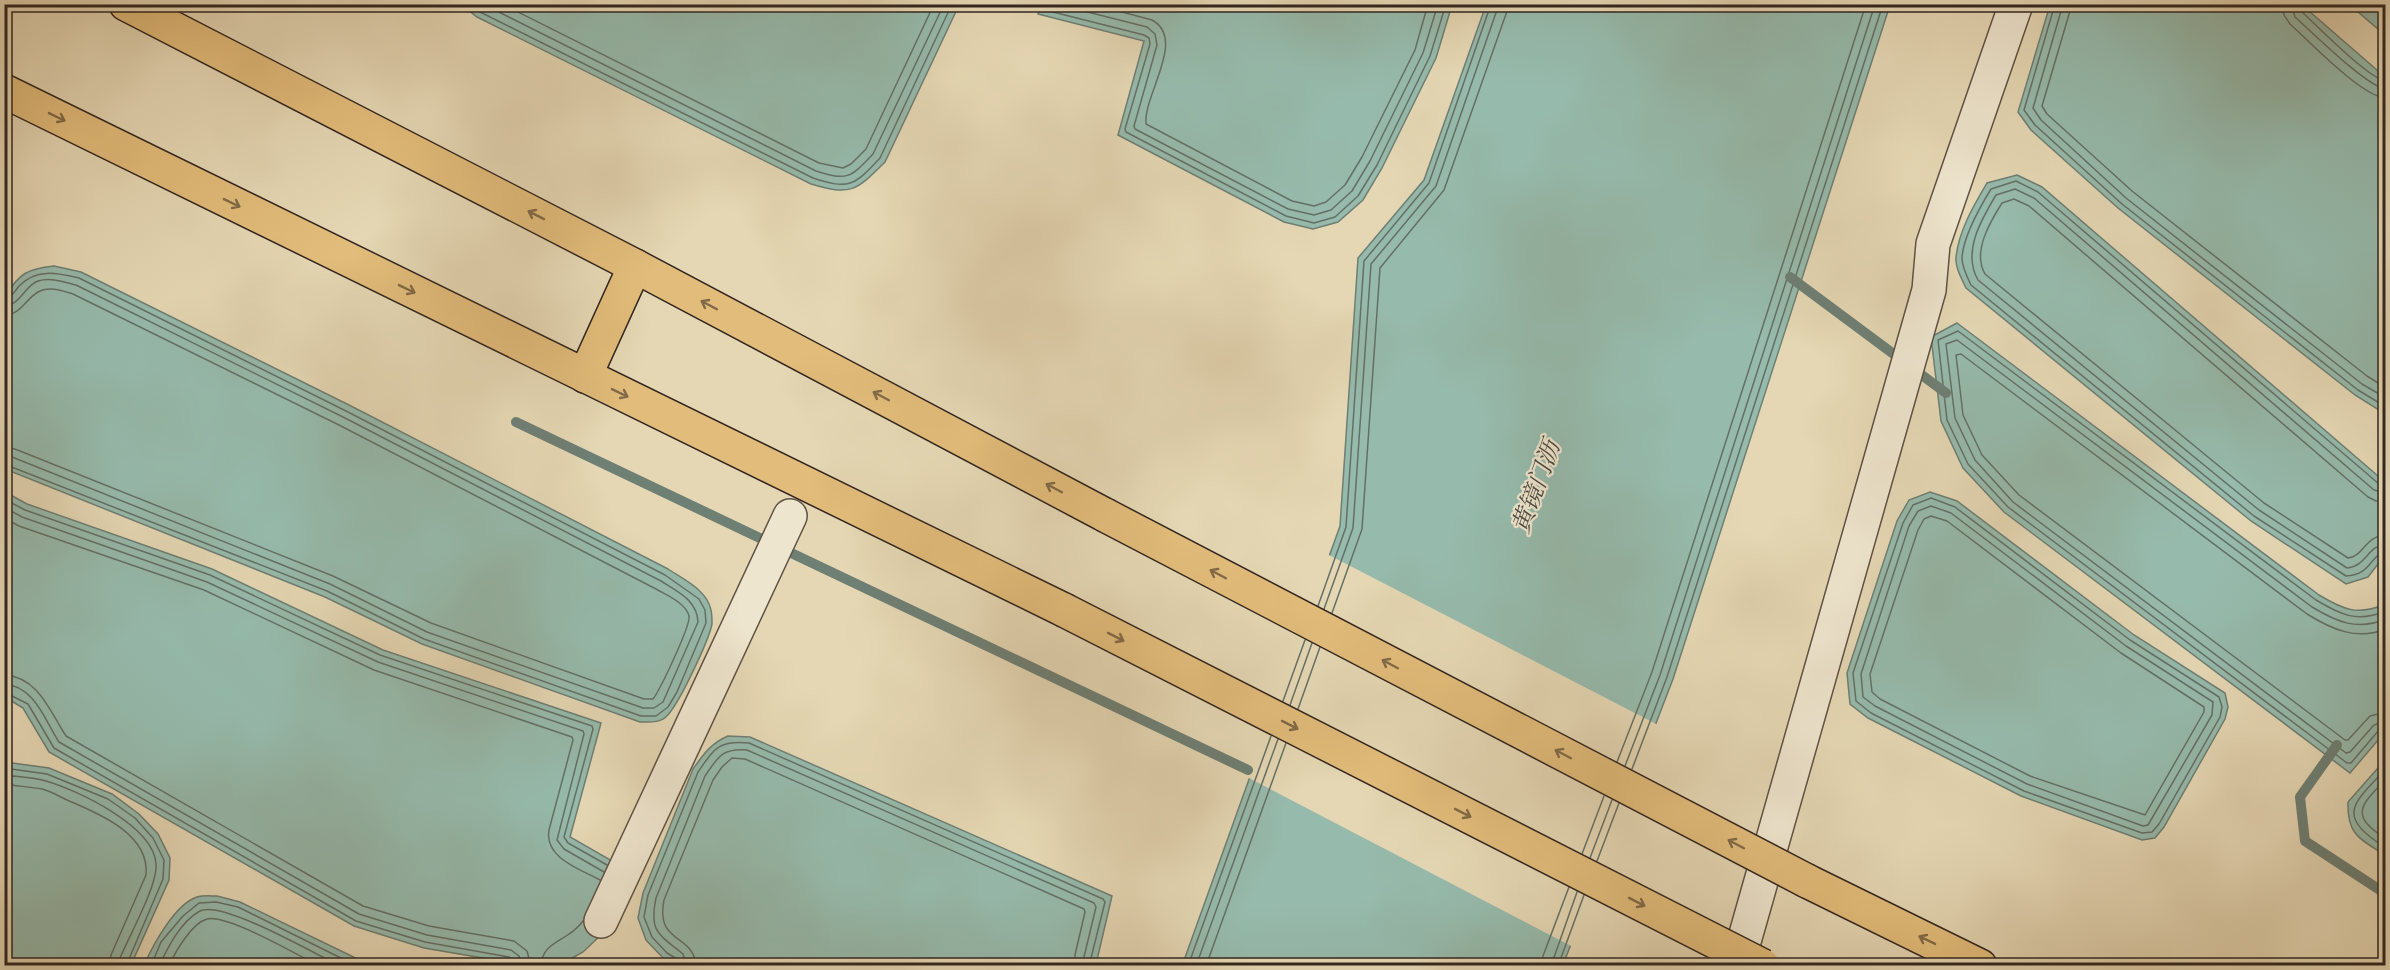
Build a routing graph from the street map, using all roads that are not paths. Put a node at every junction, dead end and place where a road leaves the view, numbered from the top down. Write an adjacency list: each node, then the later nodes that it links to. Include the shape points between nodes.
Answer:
1 (126, 4): 4 (highway, one-way to 1)
2 (2016, 4): 8 (street, via 1933,244 1929,290)
3 (4, 91): 5 (highway, one-way to 5)
4 (635, 266): 5 (highway); 10 (highway, one-way to 4, bridge, via 1807,881)
5 (585, 376): 9 (highway, one-way to 9, bridge, via 1064,610)
6 (790, 516): 7 (street)
7 (601, 921)
8 (1737, 966)
9 (1763, 966)
10 (1980, 966)

